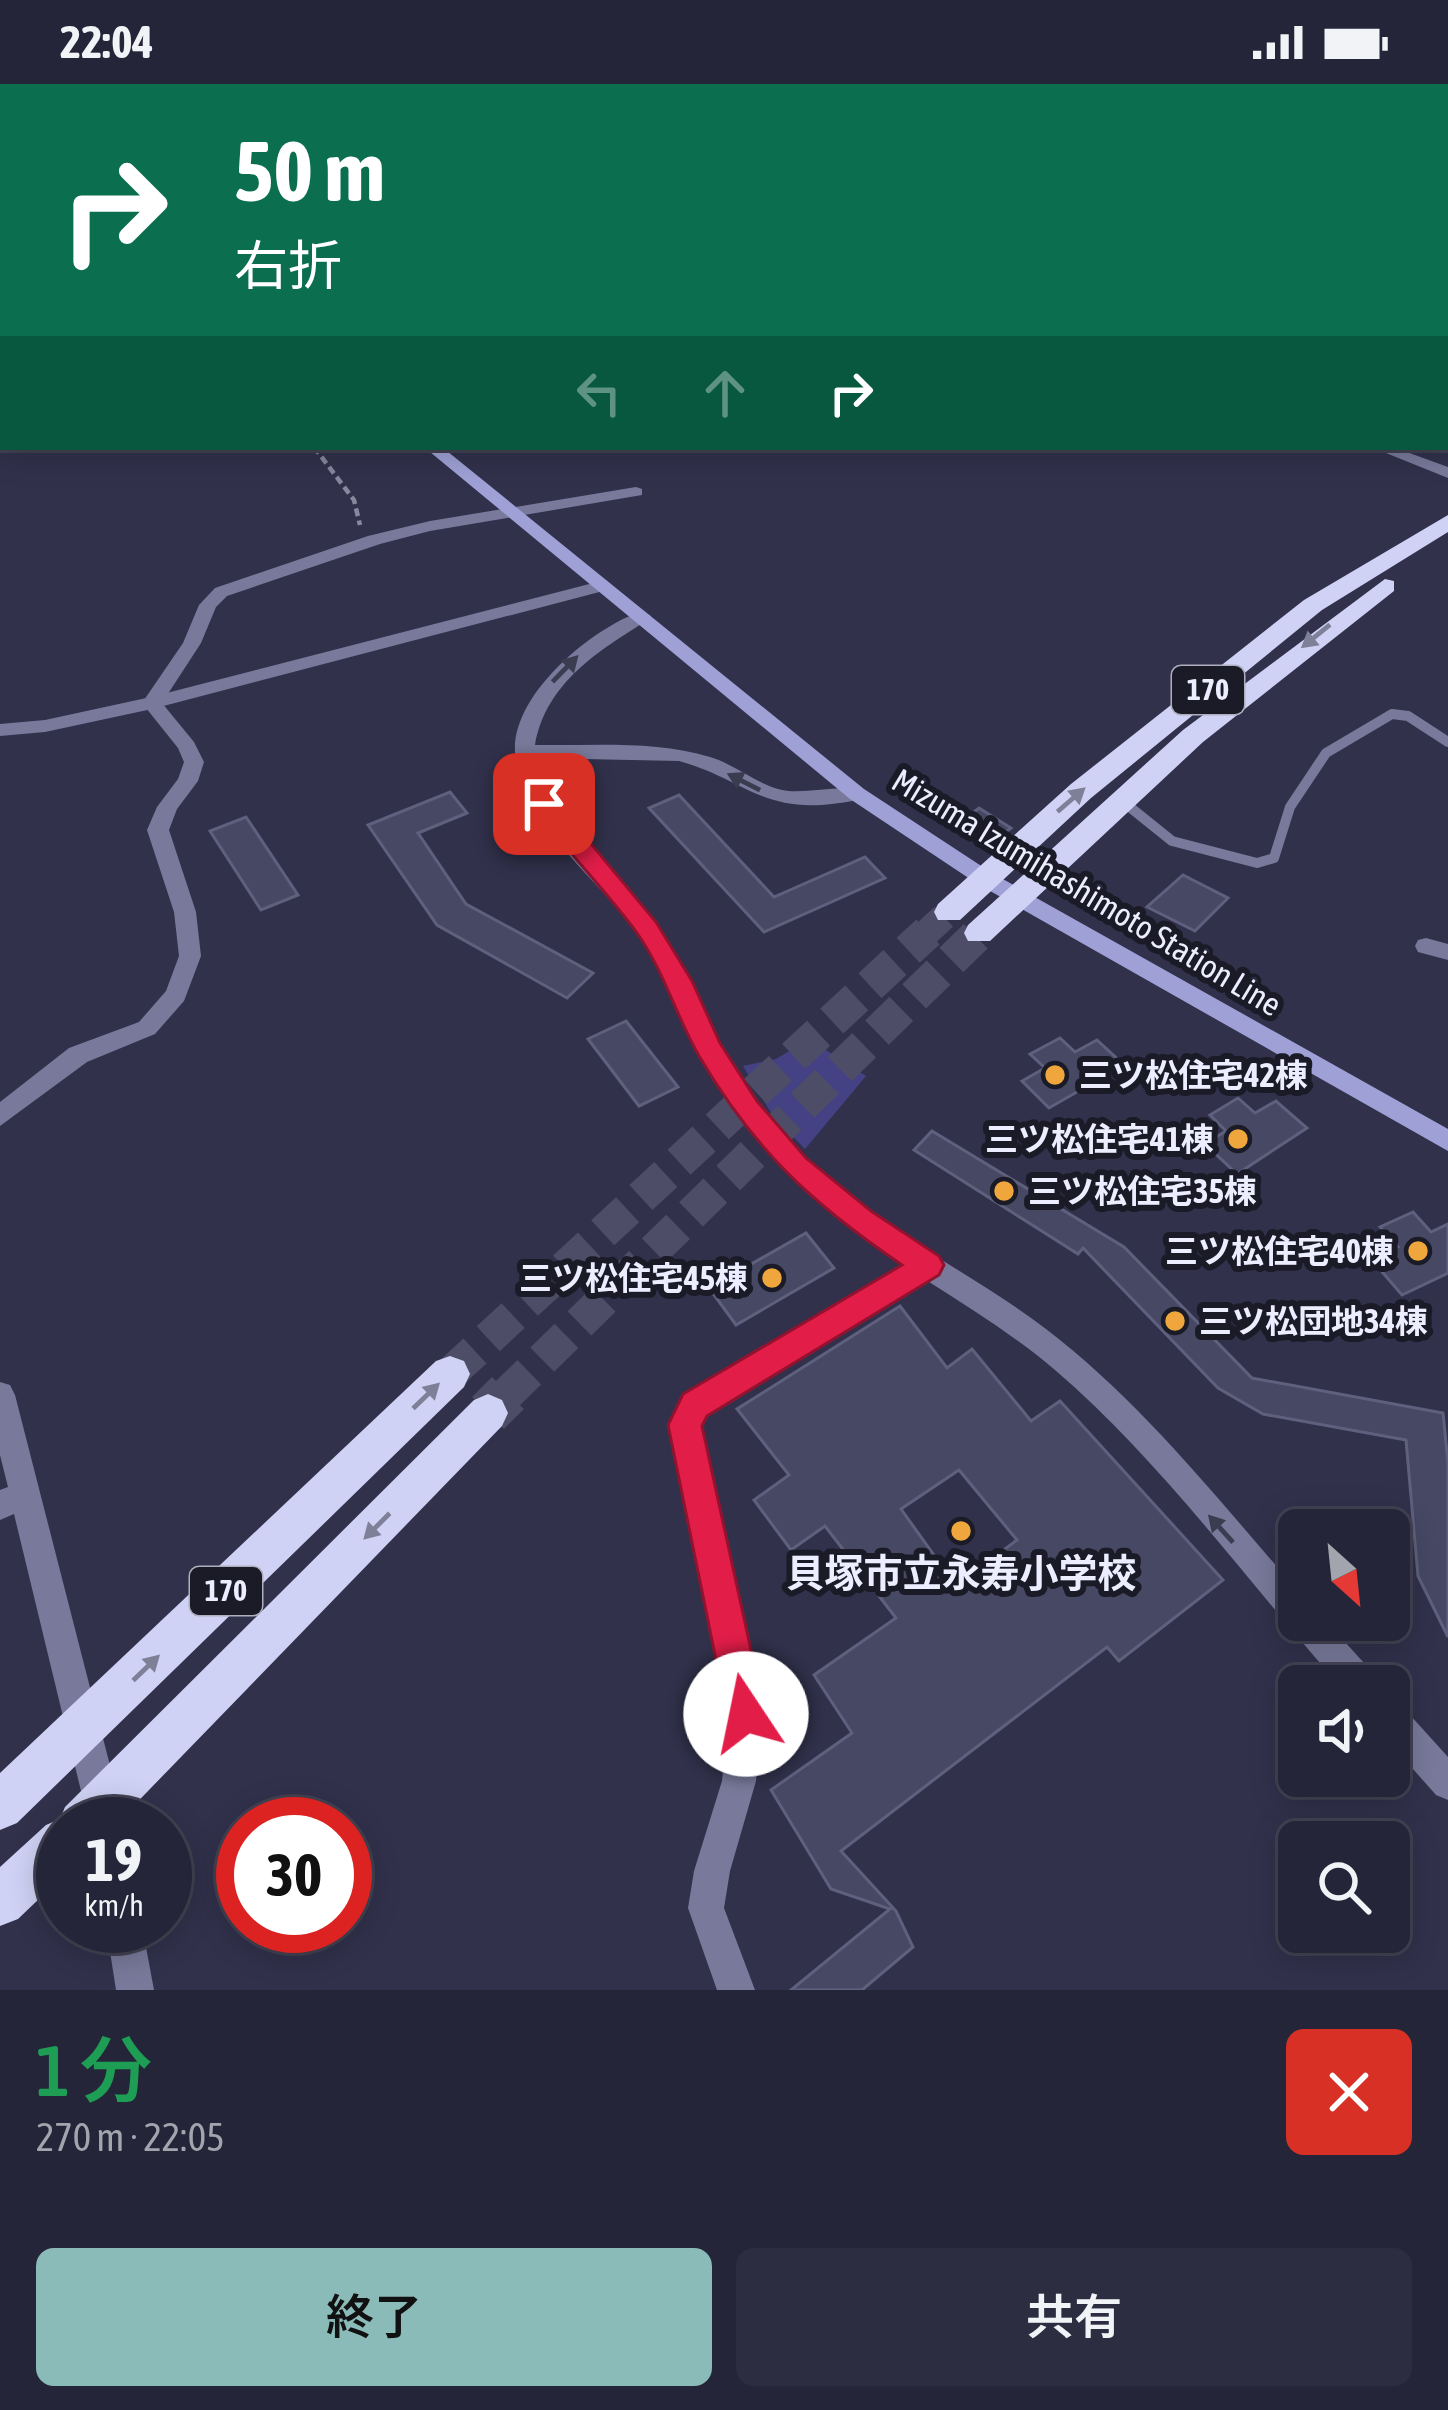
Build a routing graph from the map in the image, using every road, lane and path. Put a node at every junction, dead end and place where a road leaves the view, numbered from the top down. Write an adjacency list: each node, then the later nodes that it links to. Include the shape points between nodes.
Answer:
1 (316, 450): 8 (path)
2 (436, 450): 6 (main road, Mizuma Izumihashimoto Station Line)
3 (1423, 453): 4 (street)
4 (1448, 473)
5 (636, 492): 6 (street)
6 (511, 511): 8 (street); 10 (main road, Mizuma Izumihashimoto Station Line)
7 (1448, 522): 18 (highway, 170, one-way to 7, via 1313,605)
8 (374, 540): 12 (street, via 221,592)
9 (1448, 548): 17 (highway, 170, one-way to 17, via 1358,603)
10 (602, 586): 11 (main road, Mizuma Izumihashimoto Station Line); 12 (street)
11 (641, 616): 15 (street, one-way to 11, via 548,687 576,656); 16 (main road, Mizuma Izumihashimoto Station Line)
12 (152, 703): 13 (street); 22 (street, via 194,762 158,830 185,913 190,956 183,976 147,1028 78,1055)
13 (0, 730)
14 (1448, 742): 17 (lane, via 1408,716 1392,715 1326,753 1291,807 1274,858 1257,862 1172,841)
15 (526, 751): 16 (street, one-way to 15, via 775,796 679,755); 24 (street, via 544,804 647,928 747,1109 796,1167)
16 (857, 794): 18 (main road, Mizuma Izumihashimoto Station Line)
17 (1121, 800): 19 (highway, 170)
18 (984, 878): 19 (main road, Mizuma Izumihashimoto Station Line); 20 (highway, 170)
19 (1016, 895): 21 (highway, 170); 23 (main road, Mizuma Izumihashimoto Station Line)
20 (949, 913)
21 (979, 933)
22 (0, 1116)
23 (1448, 1142)
24 (928, 1265): 29 (street, one-way to 24, via 1066,1361); 42 (street, via 695,1405 685,1425 746,1714 739,1781 706,1908)
25 (450, 1374): 32 (highway, 170, one-way to 25)
26 (0, 1395): 28 (street)
27 (488, 1413): 36 (highway, 170, one-way to 36)
28 (13, 1500): 32 (street)
29 (1278, 1593)
30 (1322, 1641): 31 (street)
31 (1343, 1665)
32 (84, 1728): 35 (street); 37 (highway, 170)
33 (1410, 1740): 34 (street)
34 (1448, 1783)
35 (94, 1797)
36 (117, 1797)
37 (0, 1806)
38 (36, 1867): 39 (highway)
39 (0, 1901)
40 (129, 1953): 41 (street)
41 (135, 1990)
42 (736, 1990)

